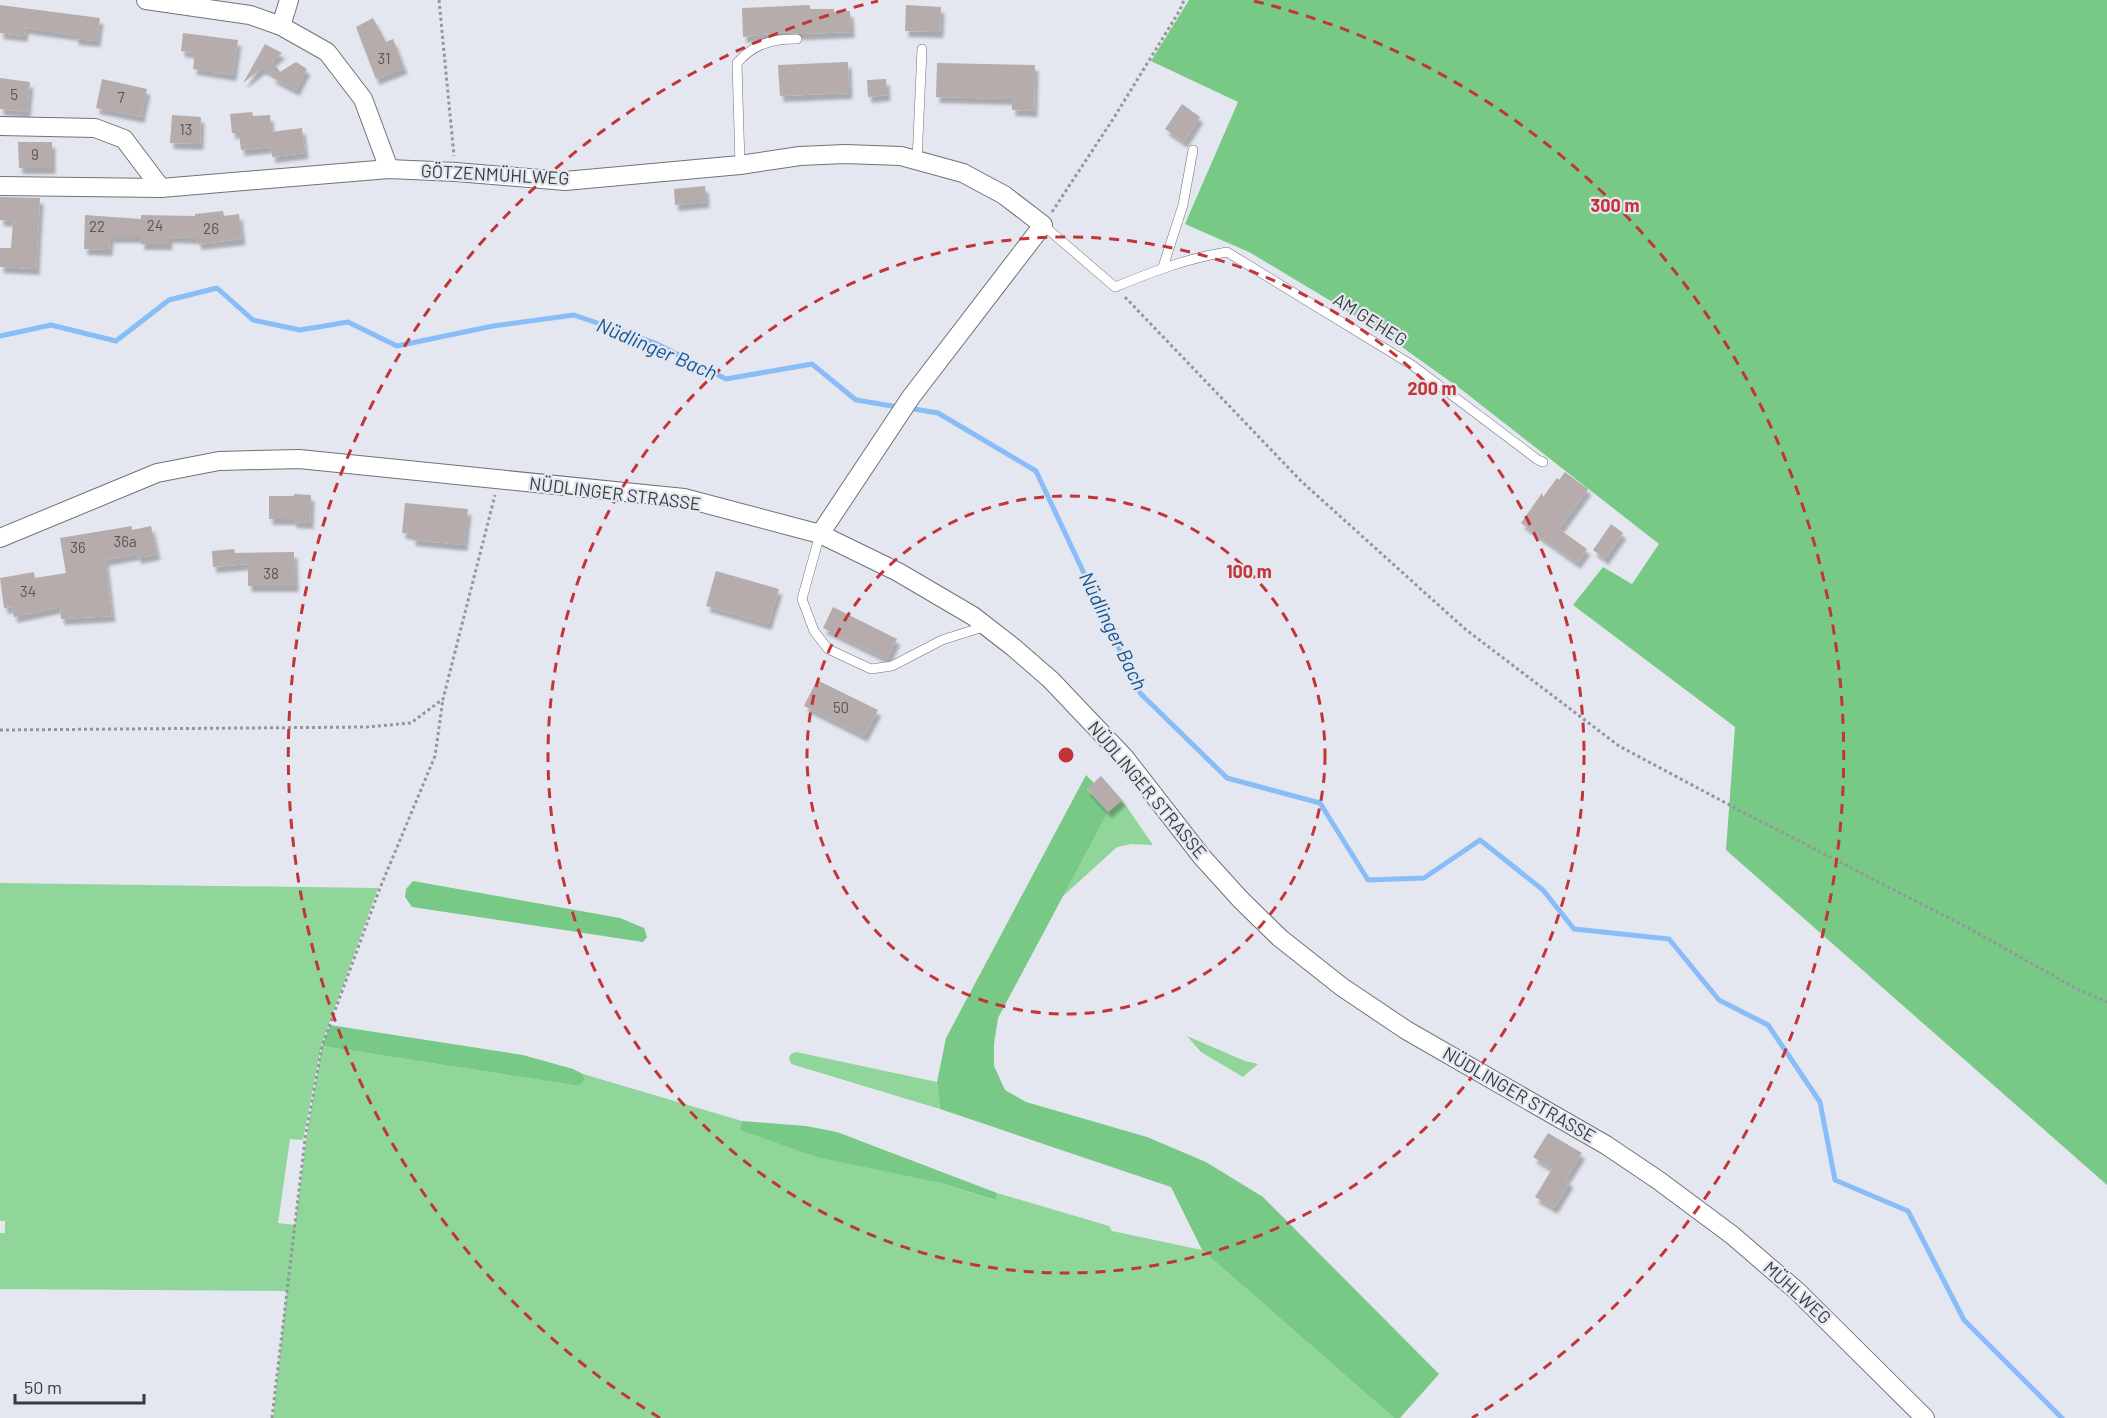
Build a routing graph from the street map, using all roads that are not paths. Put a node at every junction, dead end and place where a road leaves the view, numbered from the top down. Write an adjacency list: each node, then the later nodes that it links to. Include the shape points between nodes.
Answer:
1 (146, 0): 3 (street, via 250,15)
2 (289, 0): 3 (street)
3 (281, 26): 10 (street, via 327,52 363,99)
4 (797, 39): 9 (lane, via 780,39 748,50 737,63)
5 (922, 50): 8 (lane)
6 (0, 126): 12 (street, via 95,128 124,139)
7 (1194, 150): 14 (lane, via 1183,205)
8 (917, 160): 9 (street, GÖTZENMÜHLWEG, via 845,154); 13 (street, GÖTZENMÜHLWEG, via 963,174 1004,195)
9 (740, 165): 10 (street, GÖTZENMÜHLWEG, via 565,181)
10 (389, 169): 12 (street, GÖTZENMÜHLWEG)
11 (0, 186): 12 (street, GÖTZENMÜHLWEG)
12 (161, 188)
13 (1043, 225): 14 (lane, AM GEHEG, via 1115,288); 16 (street, via 911,397)
14 (1163, 267): 15 (lane, AM GEHEG, via 1227,252 1412,365)
15 (1543, 462)
16 (820, 534): 17 (street, NÜDLINGER STRASSE, via 684,498 300,459 219,461 157,473); 18 (street, NÜDLINGER STRASSE, via 898,572); 18 (lane, via 802,599 814,632 828,649 871,669 892,666 942,640)
17 (0, 537)
18 (986, 626): 19 (street, NÜDLINGER STRASSE, via 1068,698 1125,758 1202,856 1289,945 1406,1030 1606,1145)
19 (1658, 1180): 20 (street, MÜHLWEG, via 1797,1291)
20 (1925, 1418)

